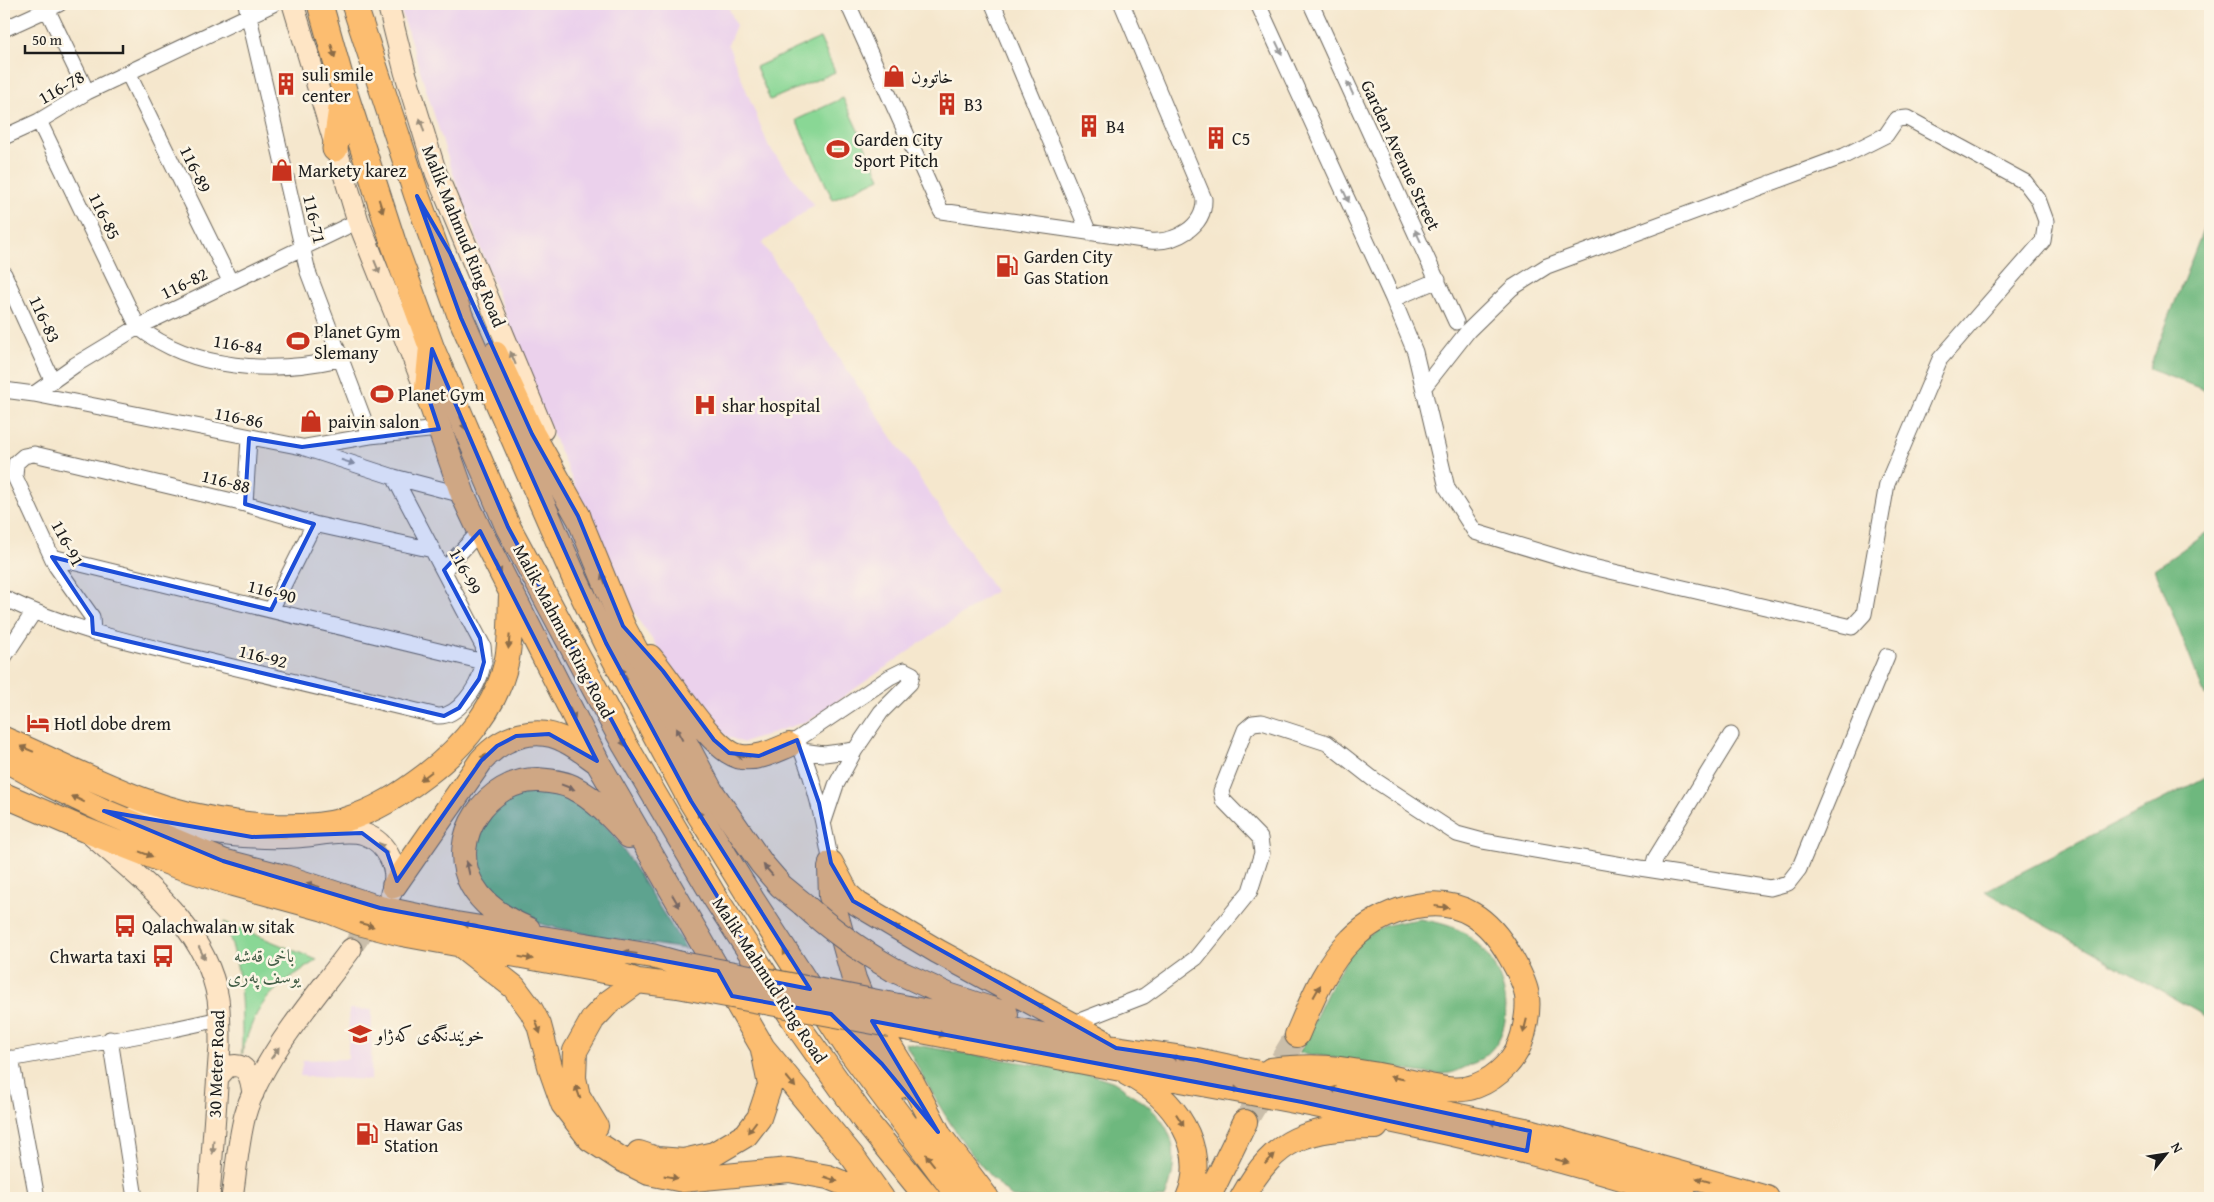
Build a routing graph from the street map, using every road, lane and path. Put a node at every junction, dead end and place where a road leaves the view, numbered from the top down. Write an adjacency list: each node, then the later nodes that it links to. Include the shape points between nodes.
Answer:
1 (273, 4): 12 (street, 116-78)
2 (292, 4): 19 (main road)
3 (320, 4): 15 (highway, Malik Mahmud Ring Road, one-way to 15)
4 (354, 4): 20 (highway, Malik Mahmud Ring Road)
5 (388, 4): 45 (main road, Malik Mahmud Ring Road, one-way to 5, via 436,173)
6 (848, 4): 22 (street, via 941,211)
7 (993, 4): 22 (street)
8 (1122, 4): 22 (street, via 1201,190 1204,207 1192,226 1165,241)
9 (1258, 4): 27 (street, one-way to 27)
10 (1311, 4): 25 (street, Garden Avenue Street, one-way to 10)
11 (53, 6): 13 (street); 16 (street)
12 (247, 9): 14 (street, 116-78); 23 (street, 116-71)
13 (4, 29)
14 (128, 73): 16 (street, 116-78); 26 (street, 116-89)
15 (344, 90): 19 (highway); 30 (highway, Malik Mahmud Ring Road, one-way to 30, via 393,242)
16 (87, 92): 17 (street, 116-78)
17 (39, 121): 18 (street, 116-78); 29 (street, 116-85)
18 (4, 137)
19 (335, 149): 21 (main road)
20 (417, 196): 45 (highway, via 450,253 532,434); 79 (highway, Malik Mahmud Ring Road, one-way to 20, via 691,801 602,634 461,318)
21 (358, 221): 23 (street, 116-82); 35 (main road, one-way to 35)
22 (1089, 233)
23 (302, 246): 26 (street, 116-82); 31 (street, 116-71, via 312,286)
24 (4, 274): 32 (street, 116-83)
25 (1438, 280): 27 (street); 28 (street, Garden Avenue Street)
26 (230, 281): 29 (street, 116-82)
27 (1393, 299): 33 (street, via 1415,352)
28 (1456, 322)
29 (138, 327): 31 (street, 116-84, via 173,349 238,365 299,367); 32 (street, 116-82)
30 (432, 349): 35 (highway); 102 (highway, Malik Mahmud Ring Road, one-way to 102, via 508,527 625,745 714,896 802,1032 864,1118)
31 (340, 359): 38 (street, 116-71)
32 (52, 380): 36 (street, 116-82)
33 (1424, 387): 33 (street, via 1447,488 1474,532 1584,565 1852,627 1864,614 1887,484 1940,359 2043,241 2046,220 2038,200 2025,182 1907,118 1897,118 1886,135 1844,156 1547,266 1512,288 1468,331)
34 (4, 390): 36 (street, 116-86)
35 (427, 393): 37 (main road)
36 (34, 394): 39 (street, 116-86)
37 (439, 429): 38 (street); 43 (main road)
38 (370, 436): 40 (street)
39 (249, 438): 40 (street, 116-86); 44 (street)
40 (302, 448): 42 (street, 116-86, one-way to 42)
41 (15, 467): 44 (street, 116-88, via 24,456 34,454); 49 (street, 116-91, via 15,477)
42 (394, 476): 43 (street, 116-86); 48 (street, 116-99)
43 (463, 495): 47 (main road)
44 (245, 504): 46 (street, 116-88)
45 (578, 516): 55 (main road, Malik Mahmud Ring Road, one-way to 45)
46 (314, 524): 48 (street, 116-88); 53 (street)
47 (480, 530): 50 (street); 51 (main road, one-way to 51)
48 (433, 550): 50 (street, 116-99)
49 (52, 557): 53 (street, 116-90); 56 (street, 116-91, via 91,615)
50 (444, 570): 59 (street, 116-99, via 480,638)
51 (511, 593): 61 (main road, one-way to 61, via 506,662 500,683 478,723 437,767 408,789 375,808 344,820 306,825 265,825 184,813 142,800); 65 (main road, one-way to 65)
52 (4, 598): 54 (street, 116-92)
53 (271, 610): 59 (street, 116-90)
54 (34, 613): 56 (street, 116-92); 58 (street)
55 (622, 626): 62 (main road, one-way to 55, via 750,758 724,750 663,671); 82 (main road, Malik Mahmud Ring Road, one-way to 55, bridge, via 948,995 894,970 837,934 781,886 711,791)
56 (92, 633): 59 (street, 116-92, via 438,716 455,712 479,679)
57 (1887, 656): 72 (street, via 1799,869 1788,883 1770,888)
58 (4, 657)
59 (484, 662)
60 (1731, 735): 72 (street)
61 (4, 739)
62 (796, 745): 63 (street, via 824,754); 63 (street, via 890,677 902,670 910,671 910,683 880,712); 68 (street, via 815,786)
63 (855, 750): 68 (street, via 836,785)
64 (4, 759): 67 (main road, one-way to 64)
65 (597, 761): 71 (main road); 73 (main road, one-way to 65, via 481,761 496,746 522,735 549,734 565,740)
66 (4, 795): 69 (main road)
67 (104, 812): 73 (main road, one-way to 67, via 394,869 387,852 362,833 252,837); 74 (main road, one-way to 67, via 380,908 223,861)
68 (824, 821): 70 (street)
69 (85, 830): 75 (main road, one-way to 75, via 233,884 402,934); 81 (main road, 30 Meter Road, one-way to 81, via 156,893 189,932 202,952 214,983)
70 (831, 863): 82 (main road, one-way to 70, via 858,904 848,895); 93 (main road, via 830,896 854,979 866,1008 912,1082)
71 (658, 870): 74 (main road, one-way to 71, via 507,920 471,884 464,846 471,823 484,802 510,785 526,780 548,780 570,786 597,802); 85 (main road, one-way to 85)
72 (1652, 870): 82 (street, via 1457,834 1373,780 1327,744 1262,722 1253,723 1245,730 1221,791 1223,800 1260,838 1262,853 1250,890 1196,958 1144,996)
73 (392, 889)
74 (555, 940): 77 (main road, one-way to 74, via 652,956)
75 (458, 943): 78 (main road, one-way to 78, via 615,973); 100 (main road, one-way to 100, via 514,987 539,1025 563,1104 590,1139 621,1159 649,1173 683,1180 789,1170 828,1177)
76 (351, 948): 90 (main road, 30 Meter Road, one-way to 76, via 273,1056)
77 (678, 975): 78 (main road); 80 (main road, bridge)
78 (638, 981): 85 (main road, one-way to 78, via 770,1085 759,1118 746,1135 714,1154 684,1161 657,1159 626,1149 595,1126 578,1096 574,1078 575,1051 593,1019 609,1002)
79 (818, 1002): 93 (main road, via 882,1064); 103 (highway, Malik Mahmud Ring Road, one-way to 79, via 882,1095)
80 (891, 1015): 82 (main road); 86 (main road, one-way to 86)
81 (220, 1019): 84 (street); 89 (main road, 30 Meter Road)
82 (1068, 1032): 86 (main road)
83 (1297, 1035): 88 (main road, one-way to 88, via 1314,996 1350,941 1367,925 1389,913 1414,906 1452,908 1472,914 1501,940 1522,976 1528,996 1527,1018 1520,1044 1504,1069 1477,1086 1448,1090 1387,1076 1307,1065)
84 (110, 1039): 87 (street); 97 (street)
85 (763, 1048): 101 (main road, one-way to 101, via 852,1156)
86 (1116, 1058): 88 (main road, one-way to 86, via 1197,1060); 92 (main road, one-way to 92); 106 (main road, one-way to 106, via 1180,1118 1194,1159 1194,1176)
87 (8, 1059): 96 (street)
88 (1252, 1072): 94 (main road, one-way to 88)
89 (218, 1077): 90 (main road, via 232,1065 244,1068 251,1078); 98 (main road, 30 Meter Road, one-way to 98)
90 (253, 1094): 99 (main road, 30 Meter Road, via 240,1135)
91 (1245, 1122): 107 (main road)
92 (1430, 1129): 94 (main road); 108 (main road, one-way to 92, via 1268,1159 1299,1138 1322,1130 1350,1127)
93 (938, 1132): 95 (main road)
94 (1528, 1141): 109 (main road, one-way to 109); 110 (main road, one-way to 94)
95 (962, 1166): 104 (main road); 105 (main road)
96 (38, 1198)
97 (135, 1198)
98 (209, 1198)
99 (232, 1198)
100 (873, 1198)
101 (882, 1198)
102 (928, 1198)
103 (960, 1198)
104 (987, 1198)
105 (1002, 1198)
106 (1188, 1198)
107 (1208, 1198)
108 (1242, 1198)
109 (1685, 1198)
110 (1767, 1198)

